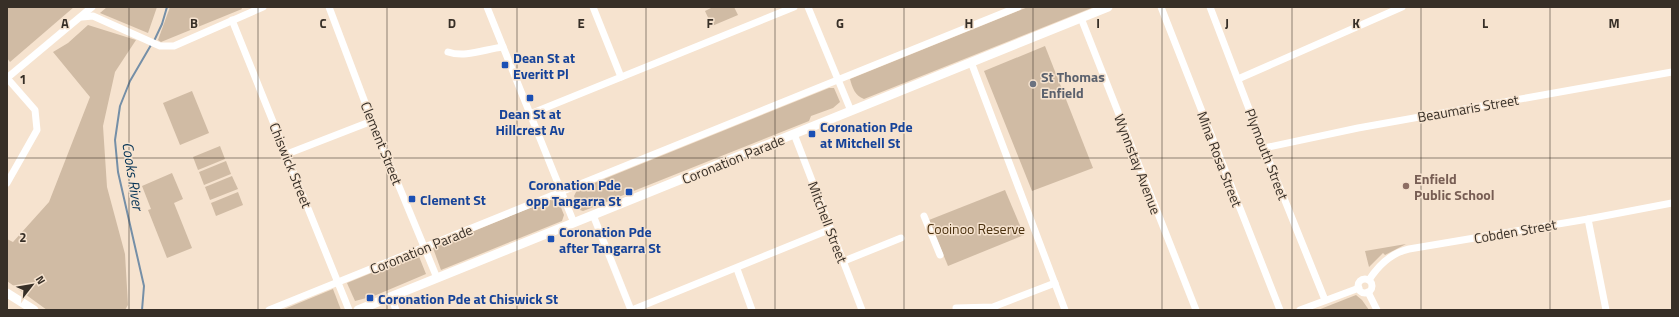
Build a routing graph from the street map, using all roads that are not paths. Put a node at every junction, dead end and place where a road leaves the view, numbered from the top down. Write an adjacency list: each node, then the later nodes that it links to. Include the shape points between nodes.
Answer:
1 (92, 7): 13 (street)
2 (263, 7): 15 (street)
3 (329, 7): 26 (street, Clement Street)
4 (487, 7): 16 (street)
5 (593, 7): 20 (street)
6 (794, 7): 20 (street)
7 (808, 7): 23 (street)
8 (1018, 7): 23 (street, Coronation Parade)
9 (1108, 7): 14 (main road, Coronation Parade)
10 (1161, 7): 64 (street, Mina Rosa Street)
11 (1210, 7): 22 (street, Plymouth Street)
12 (1402, 7): 22 (street)
13 (82, 17): 15 (street, via 93,16 160,46 174,46); 21 (street)
14 (1081, 18): 18 (main road, Coronation Parade); 63 (street, Wynnstay Avenue)
15 (232, 20): 29 (street, Chiswick Street)
16 (503, 47): 17 (street, via 456,55); 25 (street)
17 (448, 52)
18 (971, 62): 24 (main road, Coronation Parade); 46 (street)
19 (1672, 72): 28 (street, Beaumaris Street, via 1358,128)
20 (621, 77): 25 (street)
21 (7, 78): 30 (street, via 35,110 37,130)
22 (1238, 79): 28 (street, Plymouth Street)
23 (838, 80): 24 (street); 31 (street, Coronation Parade)
24 (851, 111): 27 (main road, Coronation Parade)
25 (530, 114): 31 (street)
26 (372, 120): 29 (street); 39 (street, Clement Street)
27 (794, 134): 33 (main road, Coronation Parade); 37 (street, Mitchell Street)
28 (1264, 148): 51 (street, Plymouth Street)
29 (287, 154): 45 (street, Chiswick Street)
30 (7, 183)
31 (561, 192): 36 (street); 39 (street, Coronation Parade)
32 (1672, 203): 35 (street, Cobden Street)
33 (594, 215): 36 (main road, Coronation Parade); 59 (street)
34 (924, 216): 40 (street)
35 (1588, 219): 44 (street, Cobden Street, via 1401,251 1388,258); 67 (street)
36 (574, 223): 43 (main road, Coronation Parade)
37 (831, 229): 41 (street, Mitchell Street); 42 (street)
38 (901, 238): 41 (street)
39 (424, 248): 43 (street, Clement Street); 45 (street, Coronation Parade)
40 (940, 255)
41 (844, 262): 61 (street, Mitchell Street)
42 (737, 269): 59 (street); 60 (street)
43 (437, 278): 50 (main road, Coronation Parade)
44 (1368, 280): 47 (street, via 1361,280); 48 (street, via 1371,286)
45 (338, 282): 55 (street, Coronation Parade); 56 (street, Chiswick Street)
46 (1055, 283): 52 (street, via 993,307); 62 (street)
47 (1359, 288): 48 (street, via 1362,292); 51 (street)
48 (1368, 292): 66 (street)
49 (10, 295): 53 (main road); 54 (main road)
50 (391, 297): 57 (main road, Coronation Parade); 58 (street)
51 (1325, 300): 65 (street)
52 (956, 308)
53 (25, 310)
54 (34, 310)
55 (269, 310)
56 (349, 310)
57 (358, 310)
58 (396, 310)
59 (632, 310)
60 (752, 310)
61 (862, 310)
62 (1065, 310)
63 (1196, 310)
64 (1280, 310)
65 (1300, 310)
66 (1377, 310)
67 (1606, 310)

